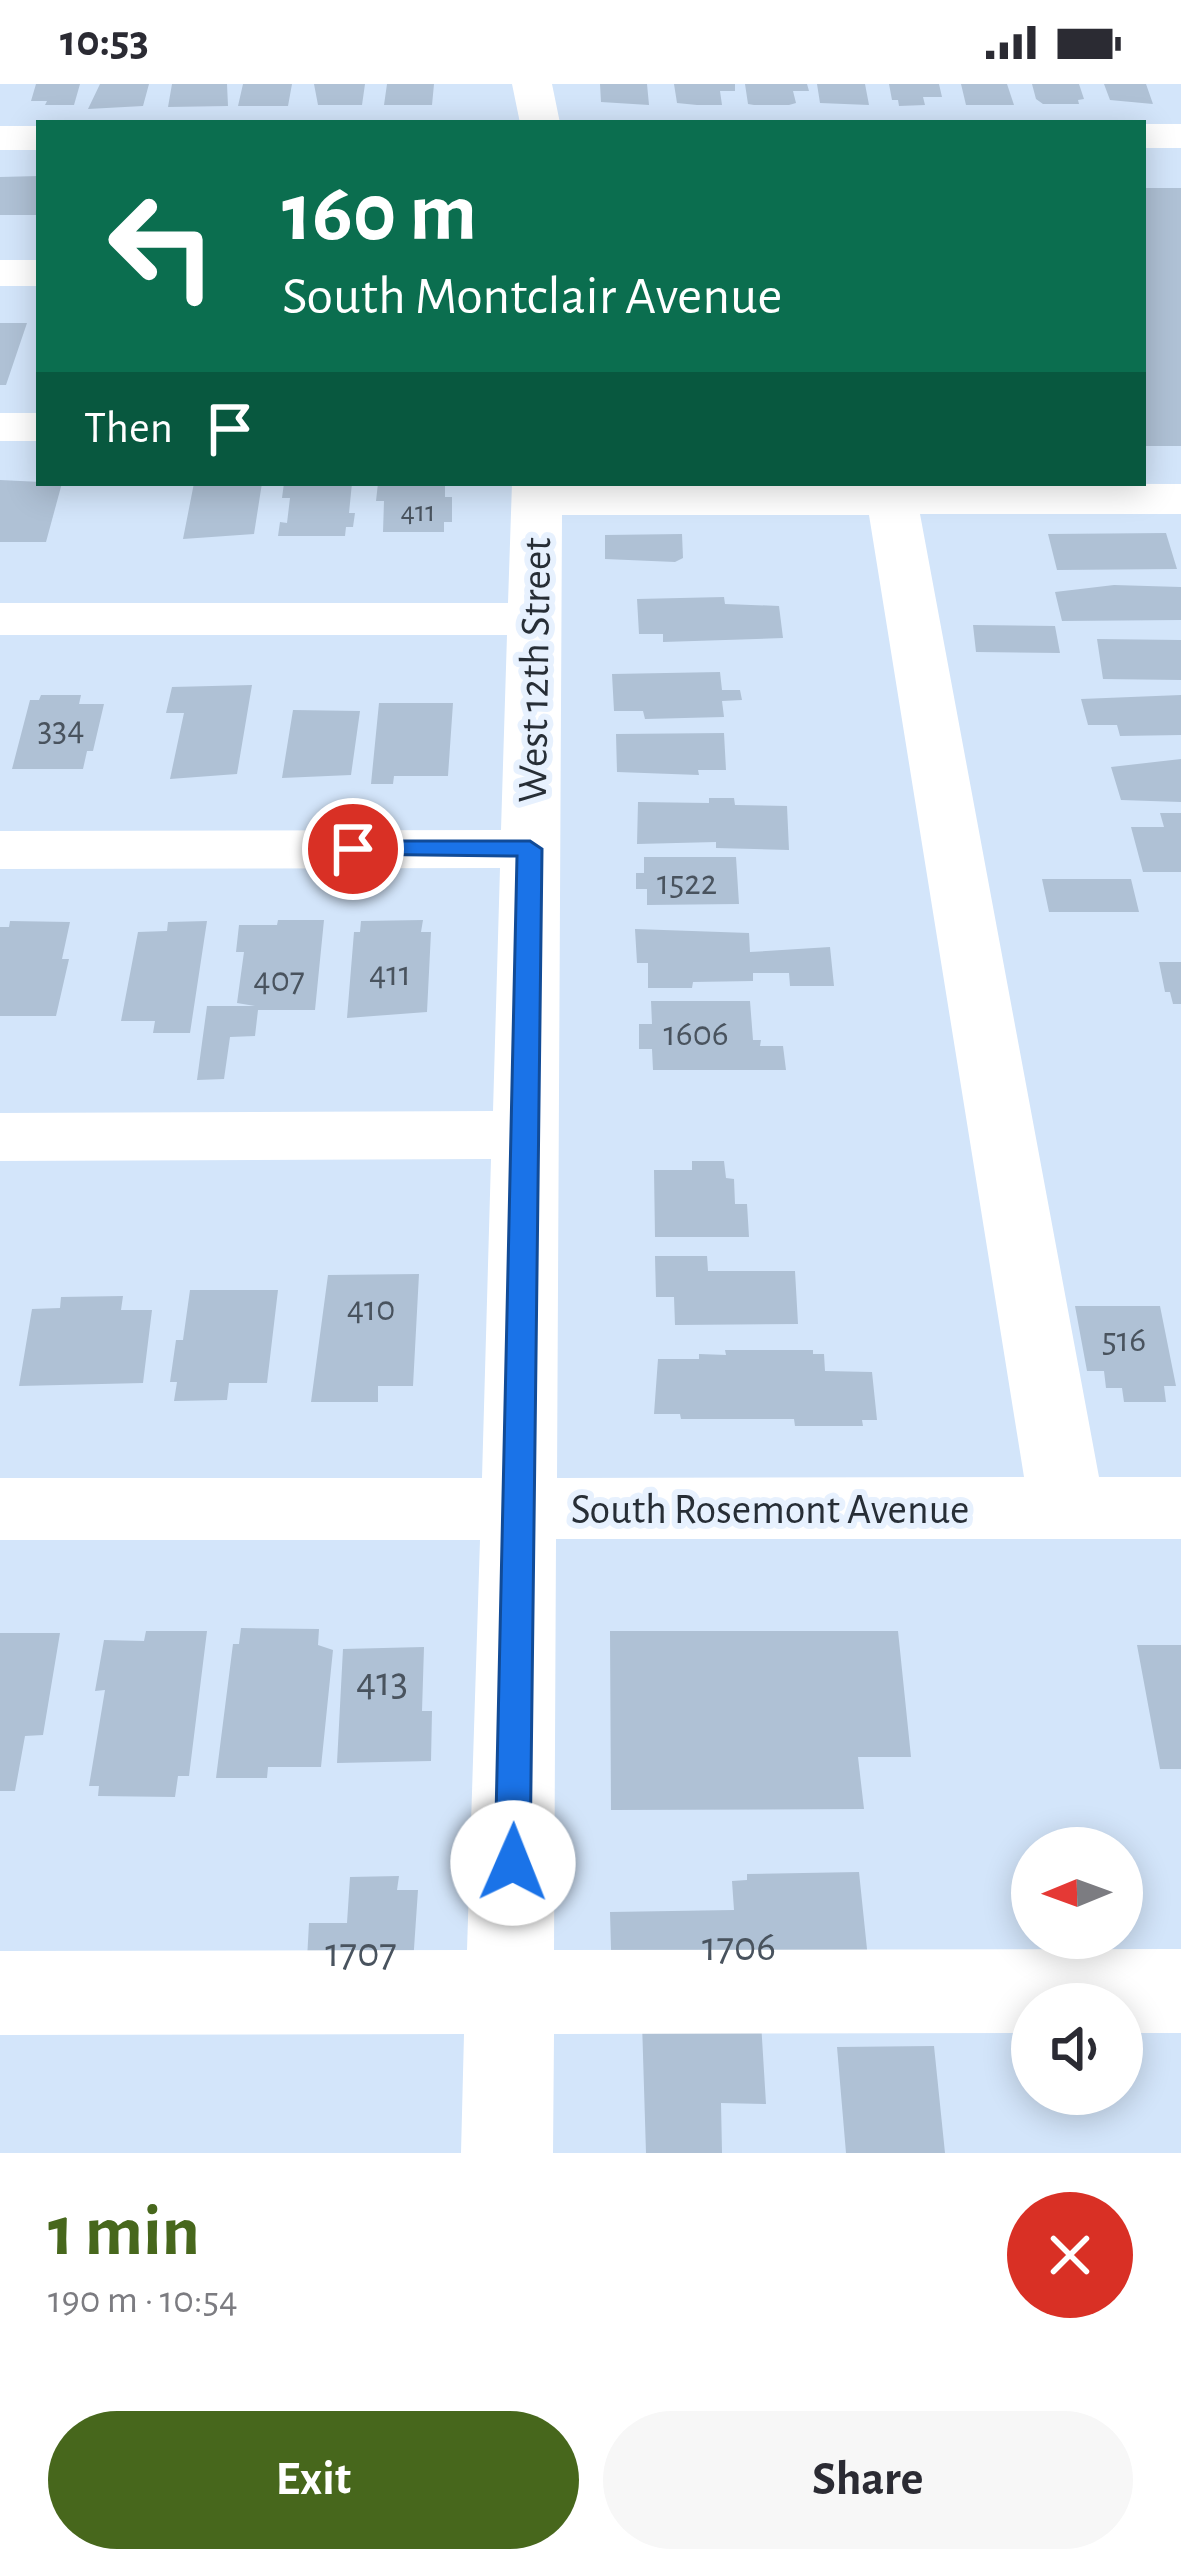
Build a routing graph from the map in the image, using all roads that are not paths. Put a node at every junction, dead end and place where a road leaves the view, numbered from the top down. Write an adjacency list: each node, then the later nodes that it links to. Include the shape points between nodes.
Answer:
1 (532, 84): 2 (street)
2 (539, 120)
3 (1146, 136): 4 (street)
4 (1181, 136)
5 (0, 138): 6 (street)
6 (36, 138)
7 (1146, 169): 8 (street)
8 (1181, 169)
9 (0, 273): 10 (street)
10 (36, 273)
11 (0, 427): 12 (street)
12 (36, 427)
13 (537, 491): 14 (street); 17 (street, West 12th Street)
14 (892, 499): 15 (street); 25 (street)
15 (1181, 499)
16 (0, 619): 17 (street)
17 (534, 619): 18 (street, West 12th Street)
18 (530, 849): 19 (street); 20 (street, West 12th Street)
19 (0, 850)
20 (526, 1135): 21 (street); 22 (street, West 12th Street)
21 (0, 1137)
22 (518, 1507): 24 (street, South Rosemont Avenue); 25 (street, South Rosemont Avenue); 26 (street, West 12th Street)
23 (1181, 1508): 25 (street, South Rosemont Avenue)
24 (0, 1509)
25 (1067, 1509)
26 (511, 1990): 27 (street); 28 (street); 29 (street, West 12th Street)
27 (1181, 1991)
28 (0, 1993)
29 (507, 2153)

